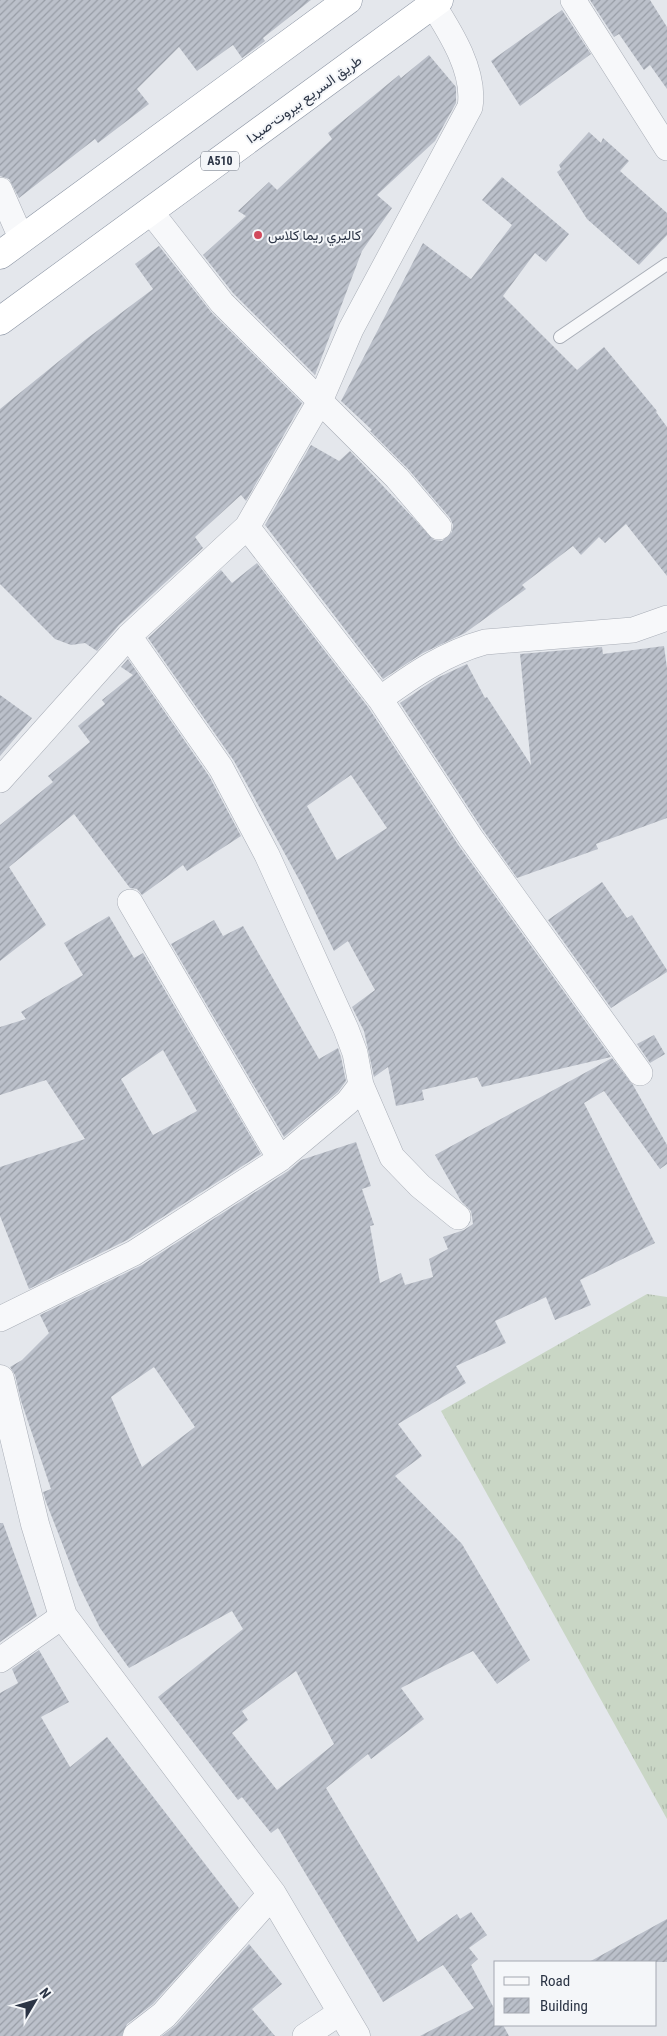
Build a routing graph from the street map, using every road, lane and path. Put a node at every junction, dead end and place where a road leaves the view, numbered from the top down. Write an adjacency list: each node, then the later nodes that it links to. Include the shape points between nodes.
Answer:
1 (348, 0): 7 (highway)
2 (573, 0): 4 (street)
3 (434, 1): 6 (highway, طريق السريع بيروت-صيدا / A510); 12 (street, via 468,75 472,94 470,108 351,329)
4 (667, 148)
5 (0, 190): 7 (street)
6 (151, 212): 10 (highway, طريق السريع بيروت-صيدا / A510); 12 (street, via 222,303)
7 (22, 240): 8 (highway)
8 (0, 255)
9 (667, 264): 11 (lane)
10 (0, 321)
11 (560, 337)
12 (320, 401): 13 (street); 14 (street, via 397,478)
13 (247, 527): 16 (street); 17 (street)
14 (439, 527)
15 (667, 618): 17 (street, via 634,630 485,642 467,647 429,665)
16 (129, 636): 18 (street); 21 (street, via 221,768 267,855 346,1029)
17 (380, 699): 20 (street, via 471,838)
18 (0, 780)
19 (130, 902): 22 (street)
20 (640, 1073)
21 (361, 1085): 22 (street, via 348,1102); 23 (street, via 392,1157 420,1186)
22 (280, 1159): 24 (street, via 134,1253)
23 (458, 1217)
24 (0, 1319)
25 (0, 1379): 26 (street, via 33,1514)
26 (63, 1616): 27 (street); 28 (street)
27 (0, 1660)
28 (272, 1894): 29 (street); 30 (street, via 164,2015)
29 (341, 2012): 31 (street); 32 (street)
30 (137, 2036)
31 (305, 2036)
32 (356, 2036)

